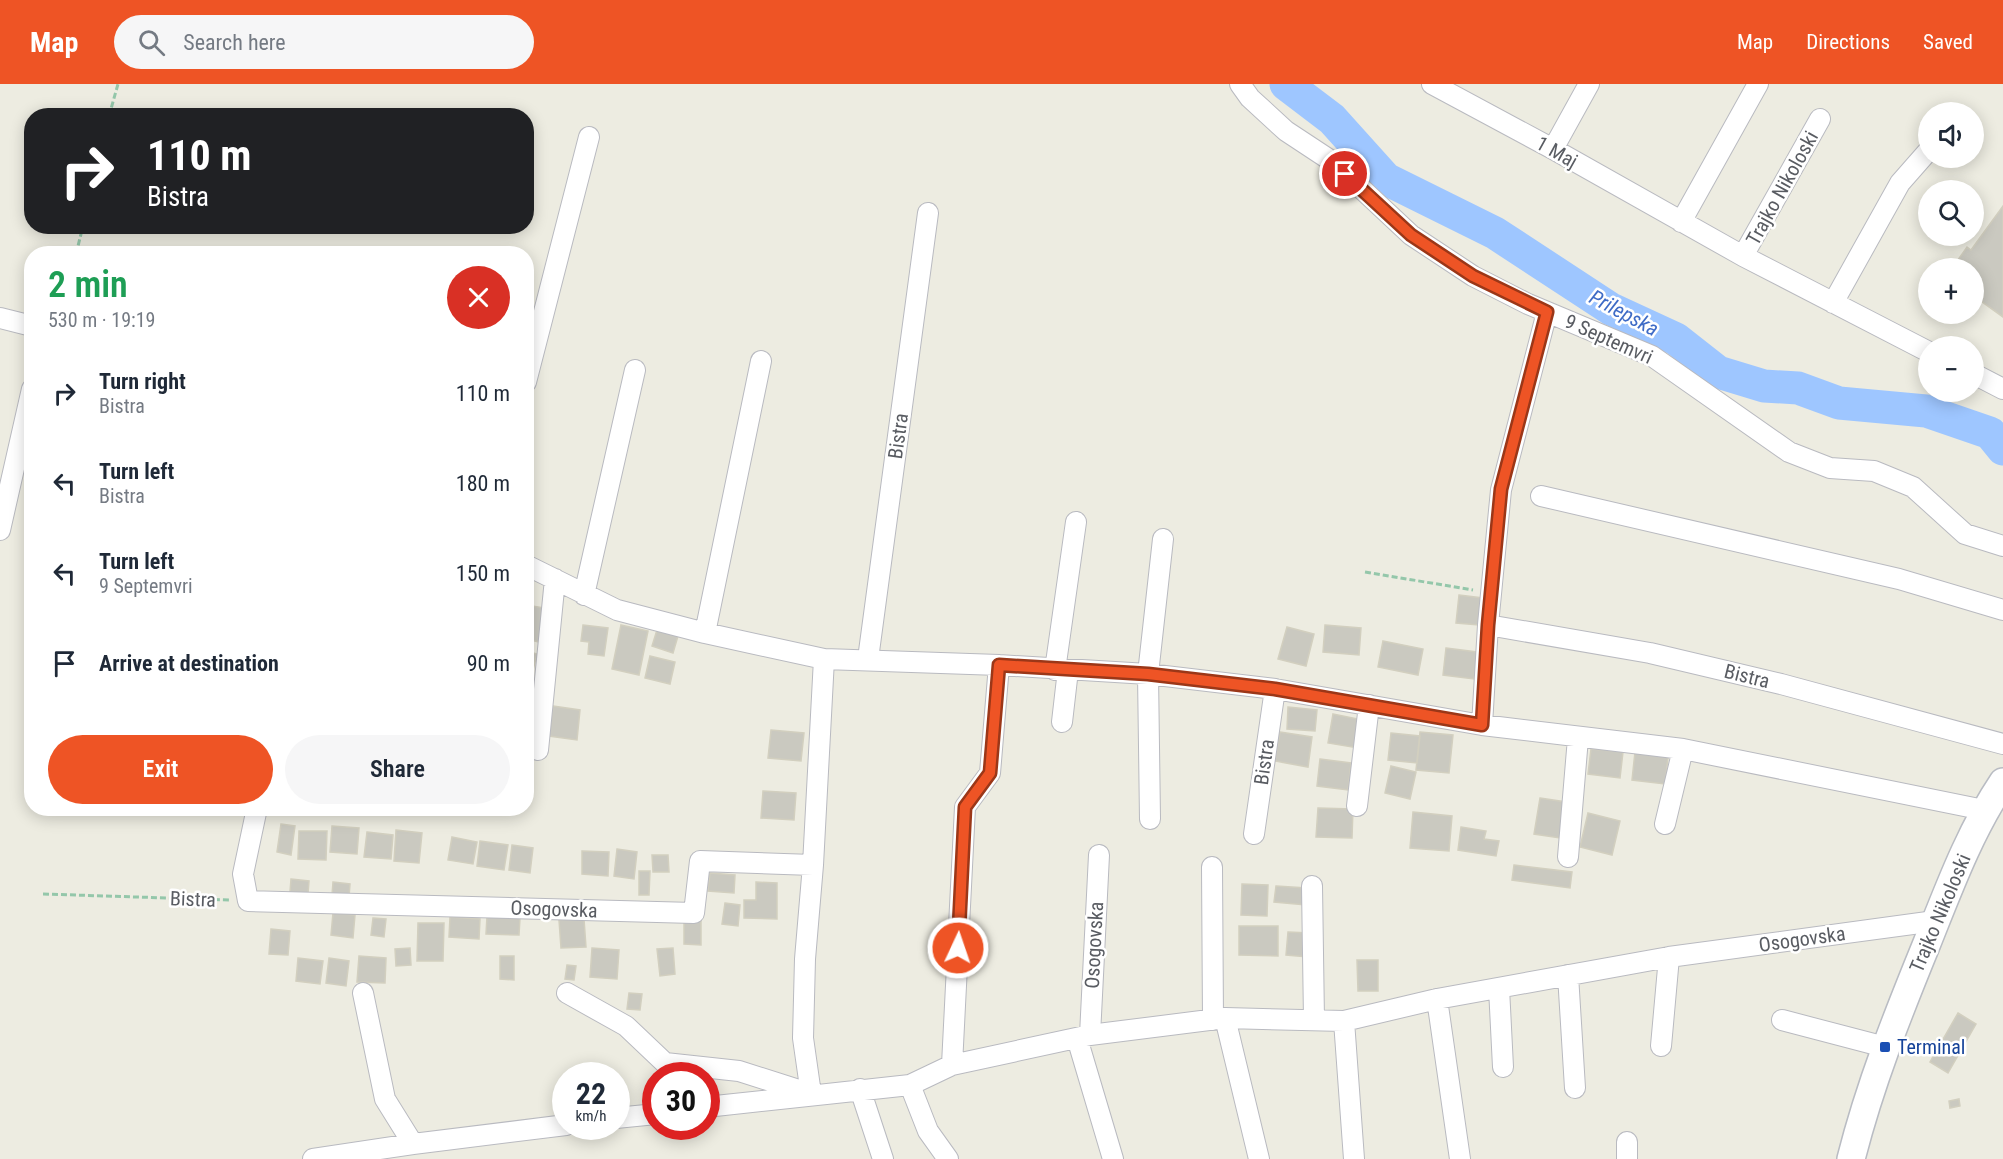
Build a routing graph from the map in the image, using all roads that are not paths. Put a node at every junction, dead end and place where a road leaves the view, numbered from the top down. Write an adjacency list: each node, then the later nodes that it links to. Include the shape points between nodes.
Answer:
1 (1240, 84): 13 (street, 9 Septemvri, via 1286,131 1333,162 1411,235 1473,276)
2 (1432, 84): 7 (street, 1 Maj)
3 (1589, 84): 7 (street)
4 (1758, 84): 10 (street)
5 (1820, 119): 11 (street, Trajko Nikoloski)
6 (589, 137): 17 (street)
7 (1553, 149): 10 (street, 1 Maj)
8 (1918, 163): 12 (street, via 1900,183)
9 (928, 213): 35 (street, Bistra)
10 (1681, 222): 11 (street, 1 Maj)
11 (1743, 256): 12 (street, 1 Maj)
12 (1833, 303): 16 (street, 1 Maj)
13 (1547, 312): 27 (street, 9 Septemvri, via 1652,356 1790,452 1830,468 1874,471 1913,487 1965,534); 32 (street, via 1501,489)
14 (0, 318): 15 (street)
15 (24, 324)
16 (1918, 346)
17 (534, 351)
18 (761, 361): 33 (street)
19 (635, 370): 30 (street)
20 (1984, 379): 21 (street)
21 (2003, 389)
22 (24, 424): 25 (street)
23 (1541, 496): 31 (street, via 1899,579)
24 (1076, 522): 37 (street)
25 (0, 530)
26 (1163, 539): 38 (street)
27 (2003, 546)
28 (534, 569): 29 (street)
29 (555, 579): 30 (street); 46 (street)
30 (584, 595): 33 (street, via 616,610)
31 (2003, 610)
32 (1488, 625): 42 (street); 44 (street, Bistra, via 1650,653)
33 (705, 633): 34 (street)
34 (824, 659): 35 (street); 56 (street)
35 (868, 659): 36 (street)
36 (999, 665): 37 (street); 74 (street, via 990,773 965,807)
37 (1061, 670): 38 (street); 41 (street)
38 (1148, 674): 39 (street); 51 (street)
39 (1275, 689): 40 (street); 53 (street, Bistra)
40 (1369, 705): 42 (street); 48 (street)
41 (1062, 722)
42 (1482, 725): 43 (street)
43 (1578, 738): 45 (street); 55 (street)
44 (2003, 744)
45 (1683, 749): 49 (street); 52 (street)
46 (538, 750)
47 (2003, 782): 49 (main road, Trajko Nikoloski)
48 (1357, 806)
49 (1984, 810): 60 (main road, Trajko Nikoloski)
50 (255, 816): 59 (street, Bistra, via 243,874)
51 (1150, 819)
52 (1665, 824)
53 (1254, 834)
54 (1099, 855): 71 (street, Osogovska)
55 (1568, 857)
56 (813, 865): 59 (street, Osogovska, via 700,861 694,913); 79 (street, via 803,1038)
57 (1212, 867): 67 (street)
58 (1312, 886): 68 (street)
59 (249, 901)
60 (1935, 921): 61 (street, Osogovska); 73 (main road, Trajko Nikoloski)
61 (1669, 957): 62 (street, Osogovska); 72 (street)
62 (1568, 975): 63 (street, Osogovska); 77 (street)
63 (1499, 988): 66 (street, Osogovska); 75 (street)
64 (363, 993): 82 (street, via 385,1099)
65 (567, 993): 79 (street, Osogovska, via 626,1026 665,1063 739,1071)
66 (1437, 999): 70 (street, Osogovska); 89 (street)
67 (1219, 1019): 68 (street, Osogovska); 71 (street, Osogovska); 87 (street)
68 (1314, 1020): 70 (street, Osogovska)
69 (1782, 1020): 73 (street)
70 (1344, 1021): 88 (street)
71 (1084, 1037): 74 (street, Osogovska); 86 (street, Osogovska)
72 (1661, 1046)
73 (1885, 1047): 90 (main road, Trajko Nikoloski)
74 (952, 1065): 76 (street, Osogovska)
75 (1503, 1067)
76 (910, 1084): 78 (street, Osogovska); 85 (street, via 928,1131)
77 (1575, 1088)
78 (860, 1089): 79 (street, Osogovska); 84 (street)
79 (811, 1094): 80 (street, Osogovska)
80 (720, 1105)
81 (552, 1127): 82 (street)
82 (413, 1144): 83 (street)
83 (313, 1159)
84 (883, 1159)
85 (948, 1159)
86 (1113, 1159)
87 (1259, 1159)
88 (1354, 1159)
89 (1460, 1159)
90 (1851, 1159)

